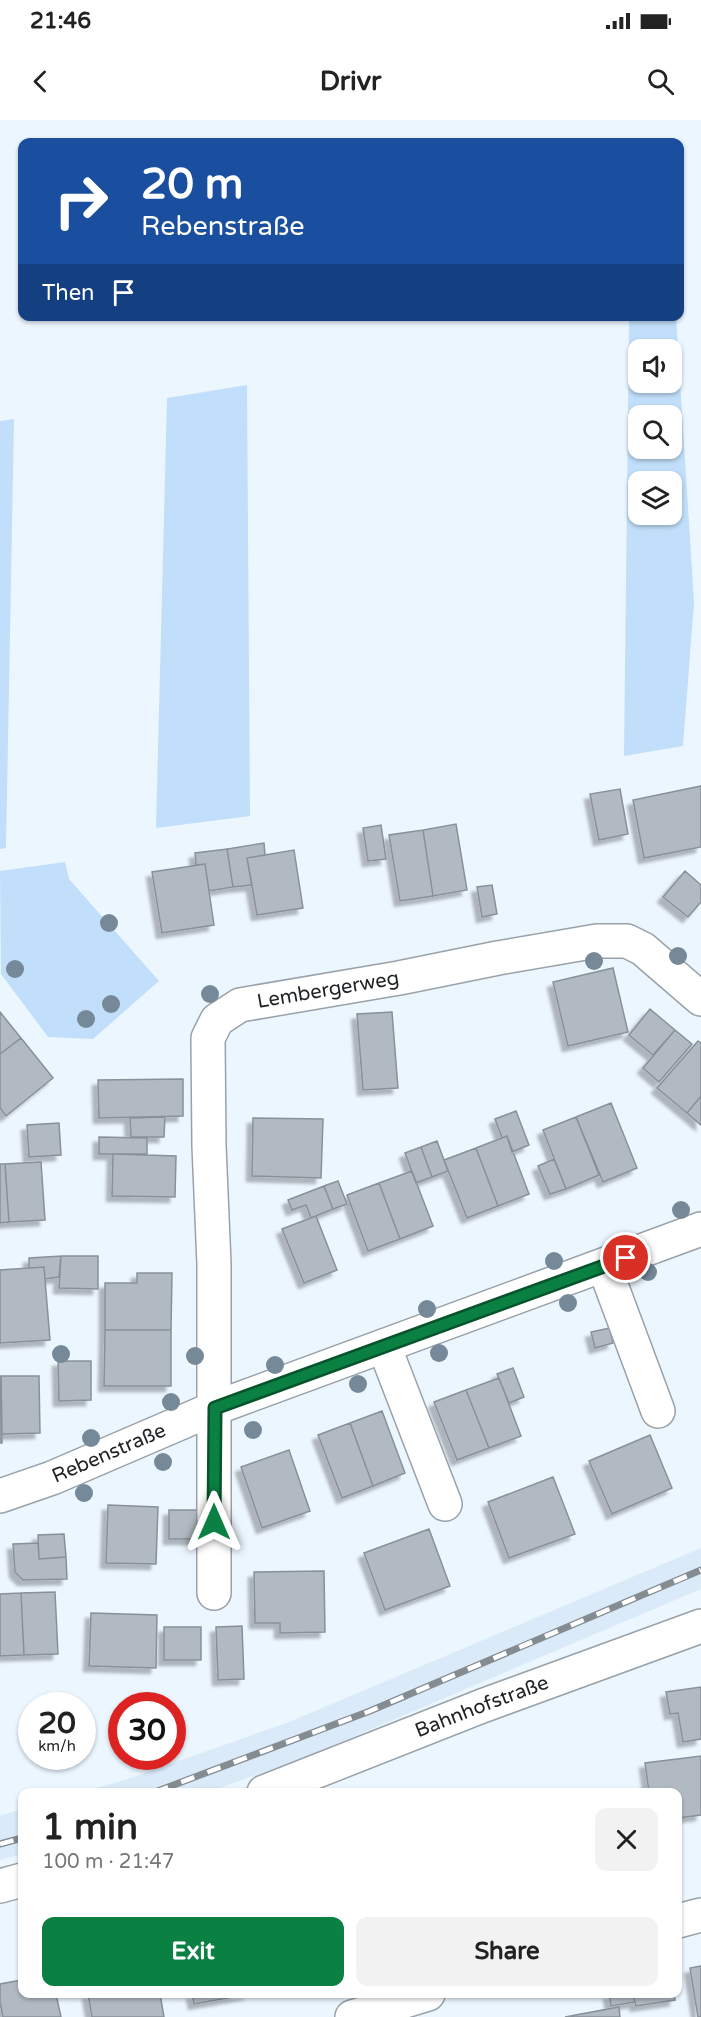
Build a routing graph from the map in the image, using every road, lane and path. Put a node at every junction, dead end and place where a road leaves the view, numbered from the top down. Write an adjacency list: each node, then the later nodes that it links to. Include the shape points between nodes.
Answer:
1 (701, 999): 5 (street, Lembergerweg, via 643,949 627,941 597,941 240,1005 217,1020 207,1038)
2 (701, 1229): 3 (street, Rebenstraße)
3 (604, 1266): 4 (street, Rebenstraße); 6 (street)
4 (384, 1347): 5 (street, Rebenstraße); 8 (street)
5 (215, 1408): 7 (street, Rebenstraße, via 52,1478); 9 (street)
6 (658, 1411)
7 (0, 1496)
8 (445, 1504)
9 (214, 1593)
10 (701, 1626): 11 (street, Bahnhofstraße)
11 (274, 1788)
12 (18, 1881): 13 (street)
13 (0, 1886)
14 (701, 1915): 15 (street)
15 (682, 1920)
16 (415, 1998): 17 (street)
17 (352, 2017)

